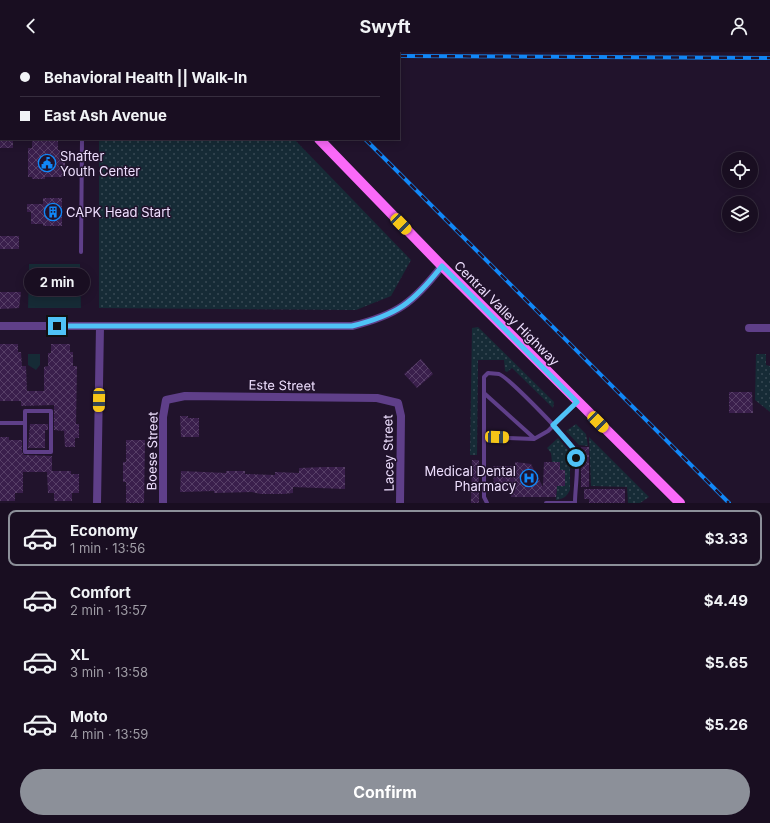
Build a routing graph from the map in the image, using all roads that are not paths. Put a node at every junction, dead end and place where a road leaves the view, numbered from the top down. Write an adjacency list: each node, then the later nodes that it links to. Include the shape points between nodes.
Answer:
1 (82, 140): 3 (lane)
2 (320, 140): 4 (main road, Central Valley Highway)
3 (81, 252)
4 (442, 266): 6 (street, via 427,286 405,306 380,319 352,326); 11 (main road, Central Valley Highway)
5 (0, 326): 6 (street)
6 (100, 326): 18 (street)
7 (749, 328): 8 (street)
8 (770, 328)
9 (484, 393): 15 (lane, via 486,375 502,376); 16 (lane); 17 (lane)
10 (166, 400): 12 (street, Este Street, via 185,396 376,398); 19 (street, Boese Street, via 163,417)
11 (577, 402): 15 (lane); 24 (main road, Central Valley Highway)
12 (398, 403): 20 (street, Lacey Street, via 401,416)
13 (0, 422): 14 (lane)
14 (25, 423): 14 (lane, via 25,452 51,452 51,411 25,411)
15 (553, 425): 17 (lane); 23 (lane, via 576,453)
16 (484, 437): 17 (lane); 21 (lane, via 484,497)
17 (534, 439)
18 (97, 503)
19 (163, 503)
20 (400, 503)
21 (487, 503)
22 (546, 503): 23 (lane)
23 (575, 503)
24 (680, 503)

